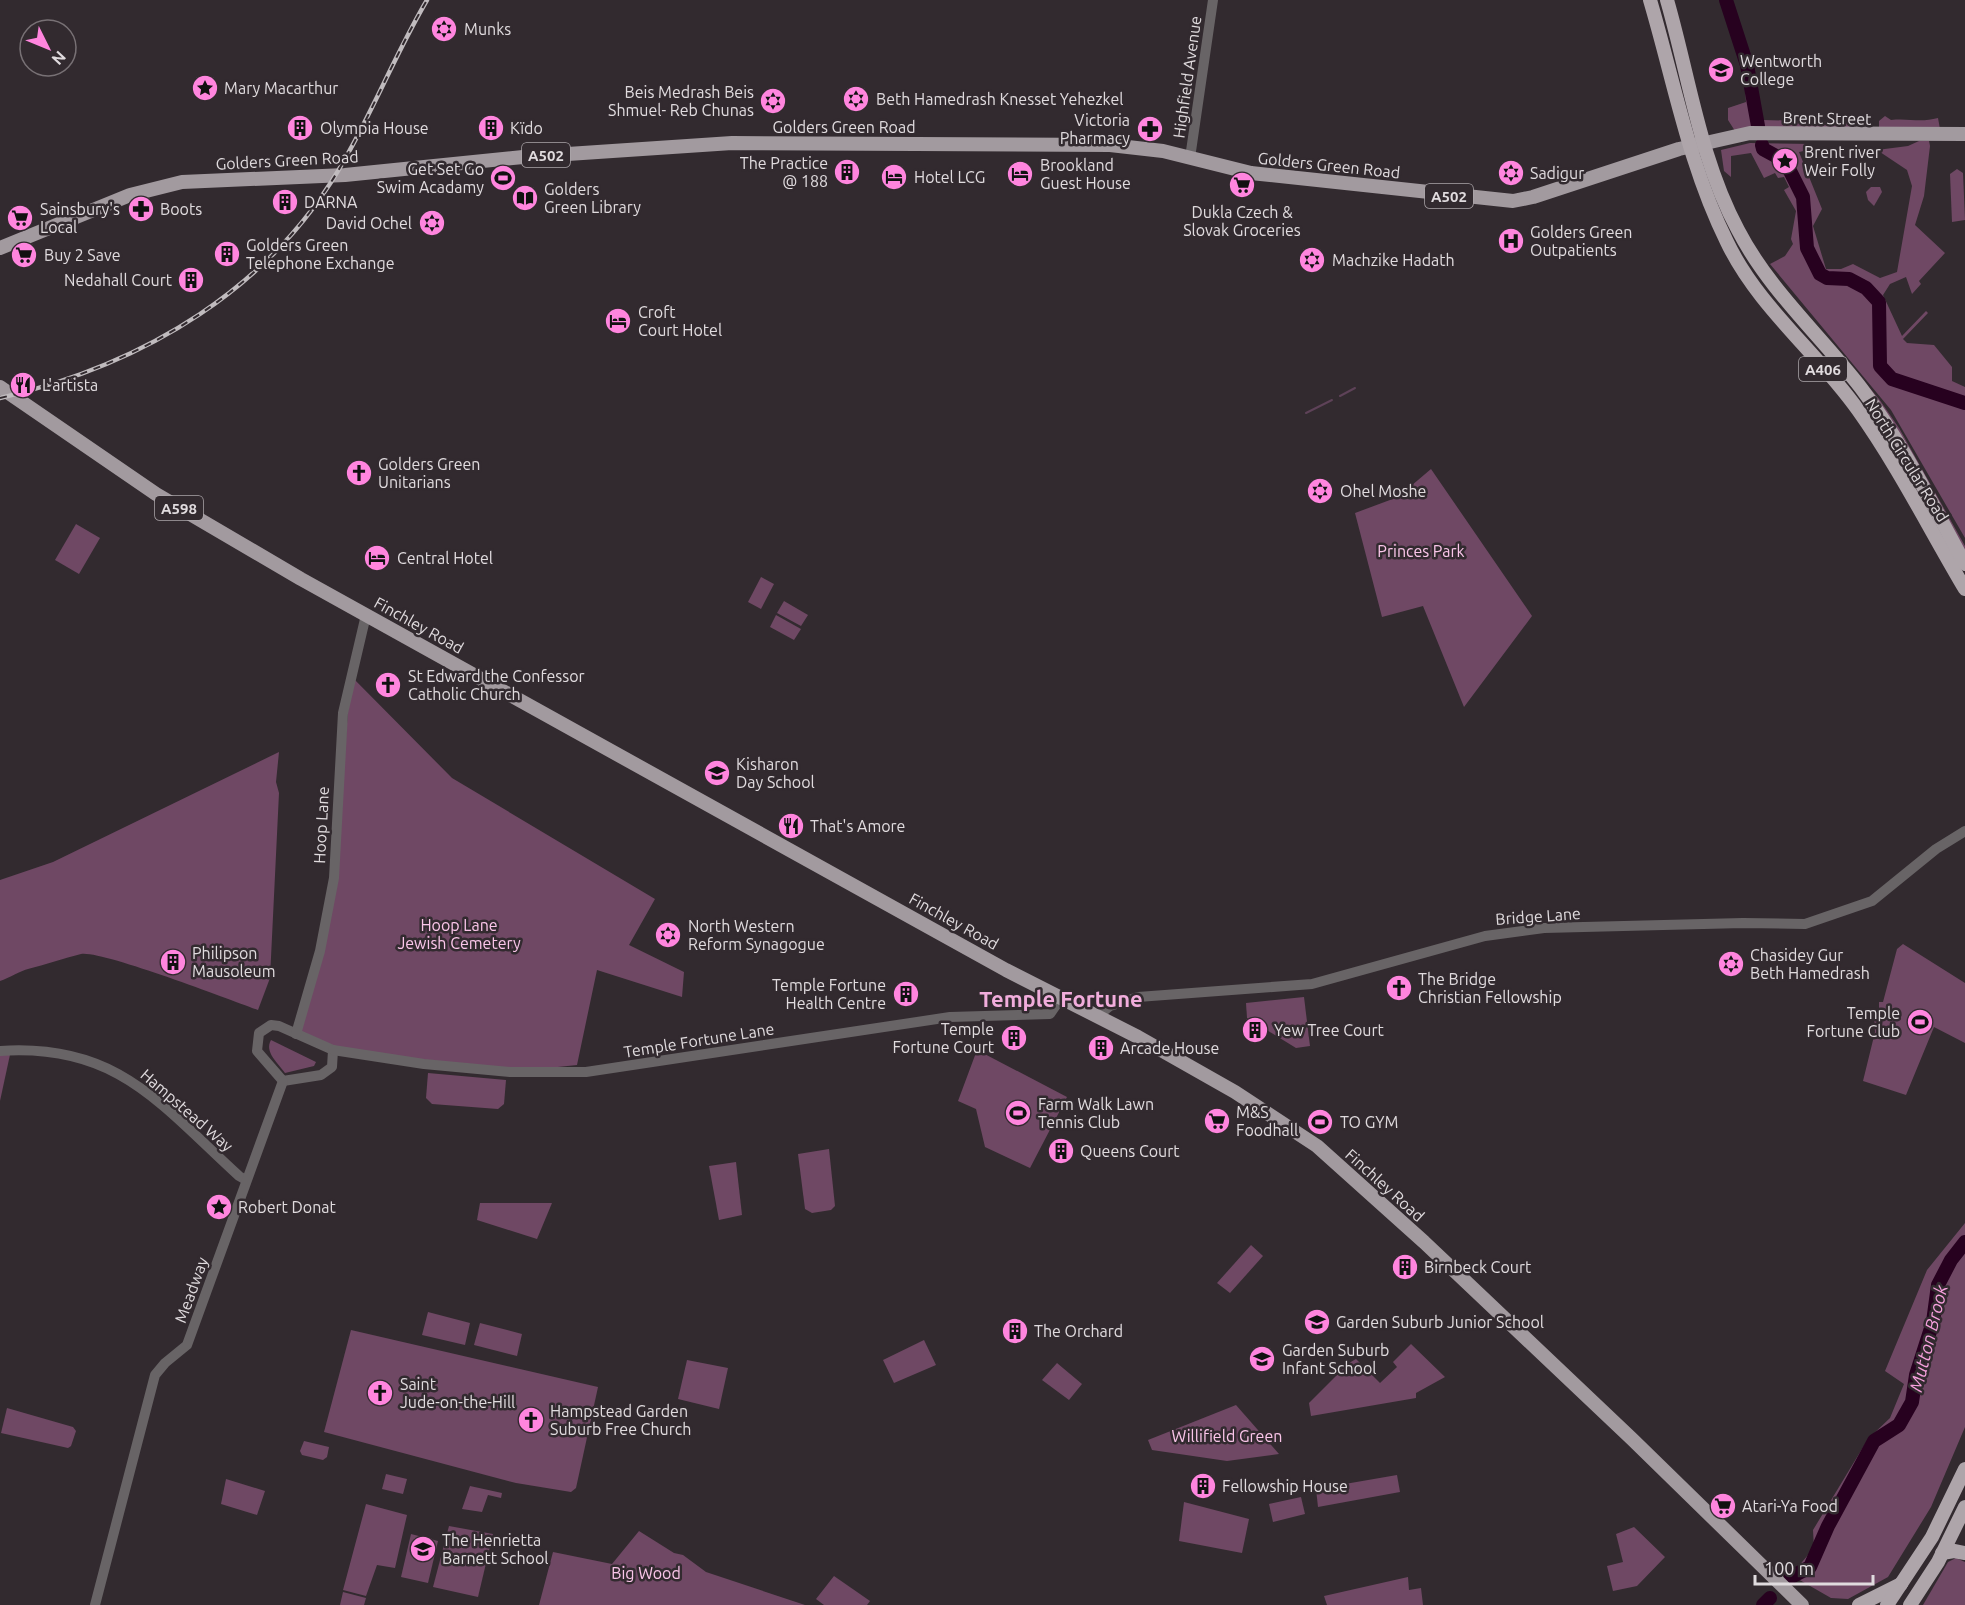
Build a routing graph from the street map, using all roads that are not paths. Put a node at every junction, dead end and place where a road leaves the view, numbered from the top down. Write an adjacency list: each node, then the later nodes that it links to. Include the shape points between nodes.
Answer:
1 (1213, 0): 7 (street, Highfield Avenue)
2 (1650, 0): 6 (highway, North Circular Road / A406)
3 (1667, 0): 5 (highway, North Circular Road / A406)
4 (1965, 134): 5 (main road, Brent Street / A502, via 1750,133)
5 (1704, 143): 6 (main road, Brent Street / A502); 10 (highway, North Circular Road / A406, via 1727,208 1757,264 1887,423)
6 (1690, 147): 7 (main road, Golders Green Road / A502, via 1513,201 1259,174); 11 (highway, North Circular Road / A406, via 1727,243 1749,279 1858,409)
7 (1190, 158): 8 (main road, Golders Green Road / A502, via 1110,145 732,143 523,156 345,176 196,180 130,195)
8 (0, 248)
9 (0, 387): 12 (main road, Finchley Road / A598, via 165,499)
10 (1965, 564)
11 (1965, 590)
12 (366, 615): 14 (main road, Finchley Road / A598); 16 (street, Hoop Lane, via 343,712 334,878 320,951)
13 (1965, 831): 15 (street, Bridge Lane, via 1936,849 1872,901 1805,924 1544,928 1485,936 1311,984 1138,997 1110,1006)
14 (1061, 998): 15 (main road, Finchley Road / A598); 17 (street, Temple Fortune Lane, via 1050,1014 950,1017 586,1072 424,1065)
15 (1098, 1016): 27 (main road, Finchley Road / A598, via 1235,1092 1317,1146 1424,1242)
16 (296, 1034): 17 (street); 19 (street, via 274,1025 262,1030 257,1038 257,1051)
17 (333, 1050): 19 (street, via 332,1067 321,1075)
18 (0, 1051): 20 (street, Hampstead Way, via 76,1056 121,1074)
19 (283, 1081): 20 (street, Meadway)
20 (246, 1180): 26 (street, Meadway, via 188,1345 155,1375)
21 (1965, 1469): 25 (highway, via 1941,1522)
22 (1965, 1507): 23 (highway)
23 (1942, 1553): 24 (highway); 32 (highway)
24 (1965, 1553)
25 (1903, 1583): 30 (highway); 31 (highway)
26 (95, 1605)
27 (1802, 1605)
28 (1807, 1605): 29 (main road)
29 (1814, 1605)
30 (1859, 1605)
31 (1887, 1605)
32 (1910, 1605)

